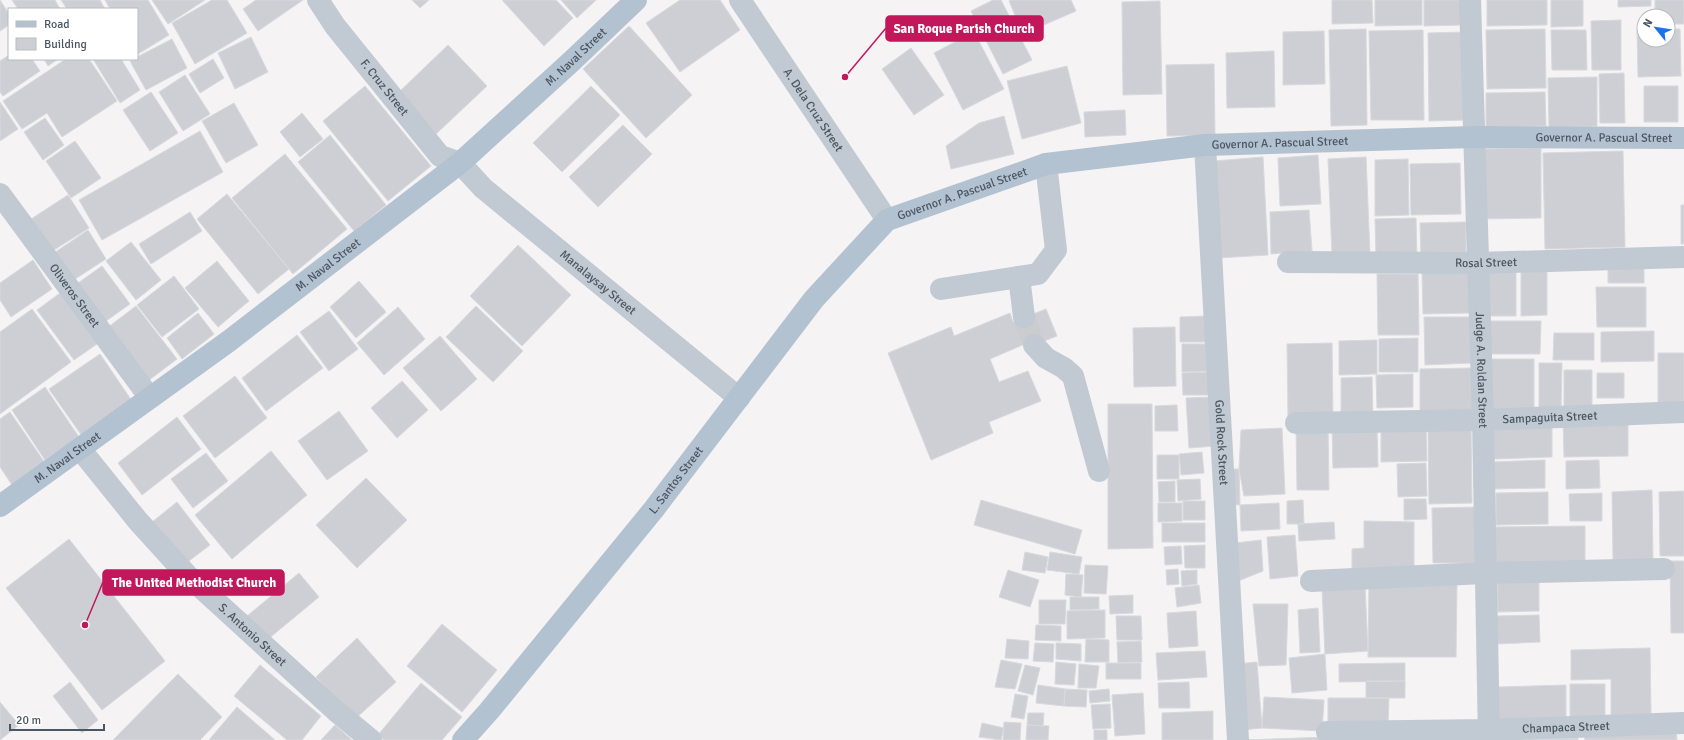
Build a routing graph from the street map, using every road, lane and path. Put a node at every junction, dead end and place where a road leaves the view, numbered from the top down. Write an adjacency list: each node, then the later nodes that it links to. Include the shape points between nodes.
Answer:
1 (318, 0): 8 (street, F. Cruz Street, via 335,26 440,156)
2 (636, 0): 8 (main road, M. Naval Street)
3 (740, 0): 11 (street, A. Dela Cruz Street)
4 (1470, 0): 5 (street, Judge A. Roldan Street)
5 (1474, 138): 6 (main road, Governor A. Pascual Street); 7 (main road, Governor A. Pascual Street); 14 (street, Judge A. Roldan Street)
6 (1684, 138)
7 (1205, 145): 9 (main road, Governor A. Pascual Street); 35 (street, Gold Rock Street)
8 (460, 163): 19 (main road, M. Naval Street, via 229,341); 20 (street, Manalaysay Street, via 483,188)
9 (1046, 164): 11 (main road, Governor A. Pascual Street); 15 (street, via 1056,250 1038,274)
10 (0, 194): 19 (street, Oliveros Street)
11 (886, 220): 20 (main road, L. Santos Street, via 814,299)
12 (1684, 257): 14 (street, Rosal Street)
13 (1288, 262): 14 (street, Rosal Street)
14 (1477, 263): 22 (street, Judge A. Roldan Street)
15 (1019, 277): 16 (street); 17 (street)
16 (941, 289)
17 (1024, 317)
18 (1034, 345): 25 (street, via 1046,358 1073,376)
19 (150, 398): 24 (main road, M. Naval Street)
20 (739, 398): 34 (main road, L. Santos Street, via 654,509 489,712)
21 (1684, 412): 22 (street, Sampaguita Street)
22 (1483, 420): 23 (street, Sampaguita Street); 28 (street, Judge A. Roldan Street)
23 (1296, 423)
24 (80, 449): 26 (main road, M. Naval Street); 33 (street, S. Antonio Street, via 138,521 187,575 336,712)
25 (1099, 471)
26 (0, 506)
27 (1664, 569): 28 (street)
28 (1485, 573): 29 (street); 32 (street, Judge A. Roldan Street)
29 (1311, 581)
30 (1684, 723): 32 (street, Champaca Street)
31 (1327, 732): 32 (street, Champaca Street)
32 (1489, 735)
33 (371, 740)
34 (463, 740)
35 (1238, 740)

